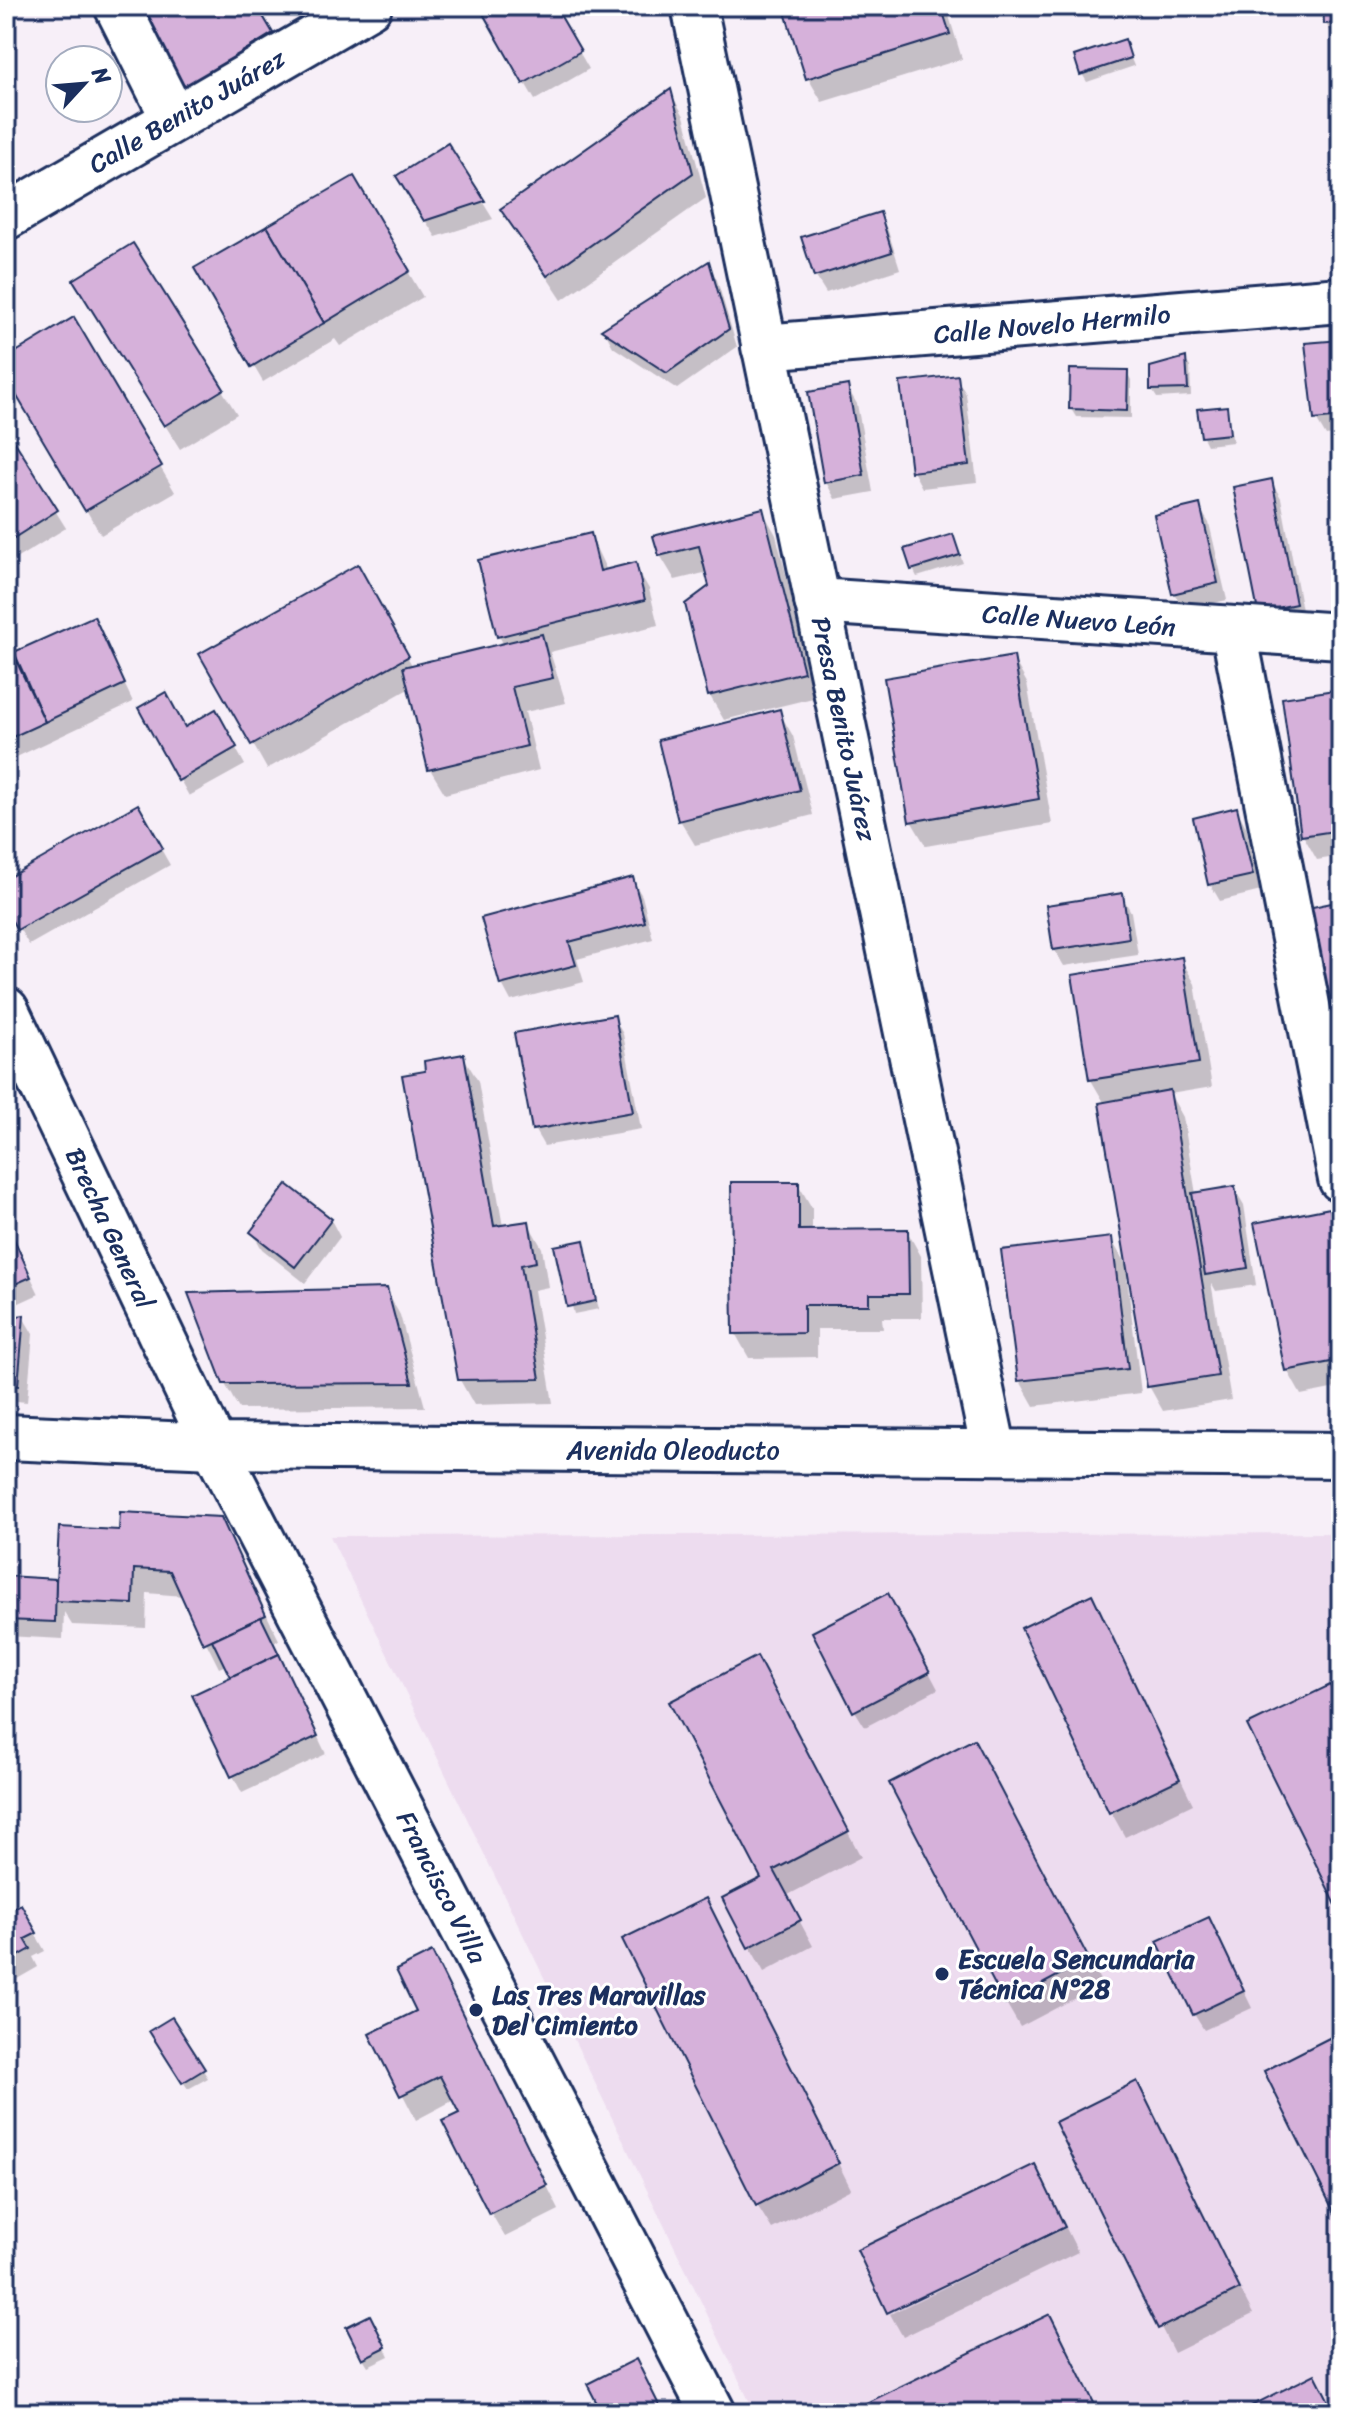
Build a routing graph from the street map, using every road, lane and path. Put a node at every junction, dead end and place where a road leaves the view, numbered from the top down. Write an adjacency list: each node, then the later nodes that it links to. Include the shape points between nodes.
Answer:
1 (117, 6): 4 (street)
2 (369, 6): 4 (street, Calle Benito Juárez)
3 (694, 6): 7 (street, Presa Benito Juárez)
4 (174, 119): 5 (street, Calle Benito Juárez)
5 (6, 217)
6 (1341, 300): 7 (street, Calle Novelo Hermilo)
7 (764, 347): 8 (street, Presa Benito Juárez)
8 (817, 601): 9 (street, Calle Nuevo León); 15 (street, Presa Benito Juárez)
9 (1234, 632): 10 (street, Calle Nuevo León); 12 (street)
10 (1341, 636)
11 (6, 1010): 14 (street, Brecha General)
12 (1341, 1179)
13 (6, 1437): 14 (street, Avenida Oleoducto)
14 (214, 1446): 15 (street, Avenida Oleoducto); 17 (street, Francisco Villa)
15 (994, 1452): 16 (street, Avenida Oleoducto)
16 (1341, 1455)
17 (713, 2413)

